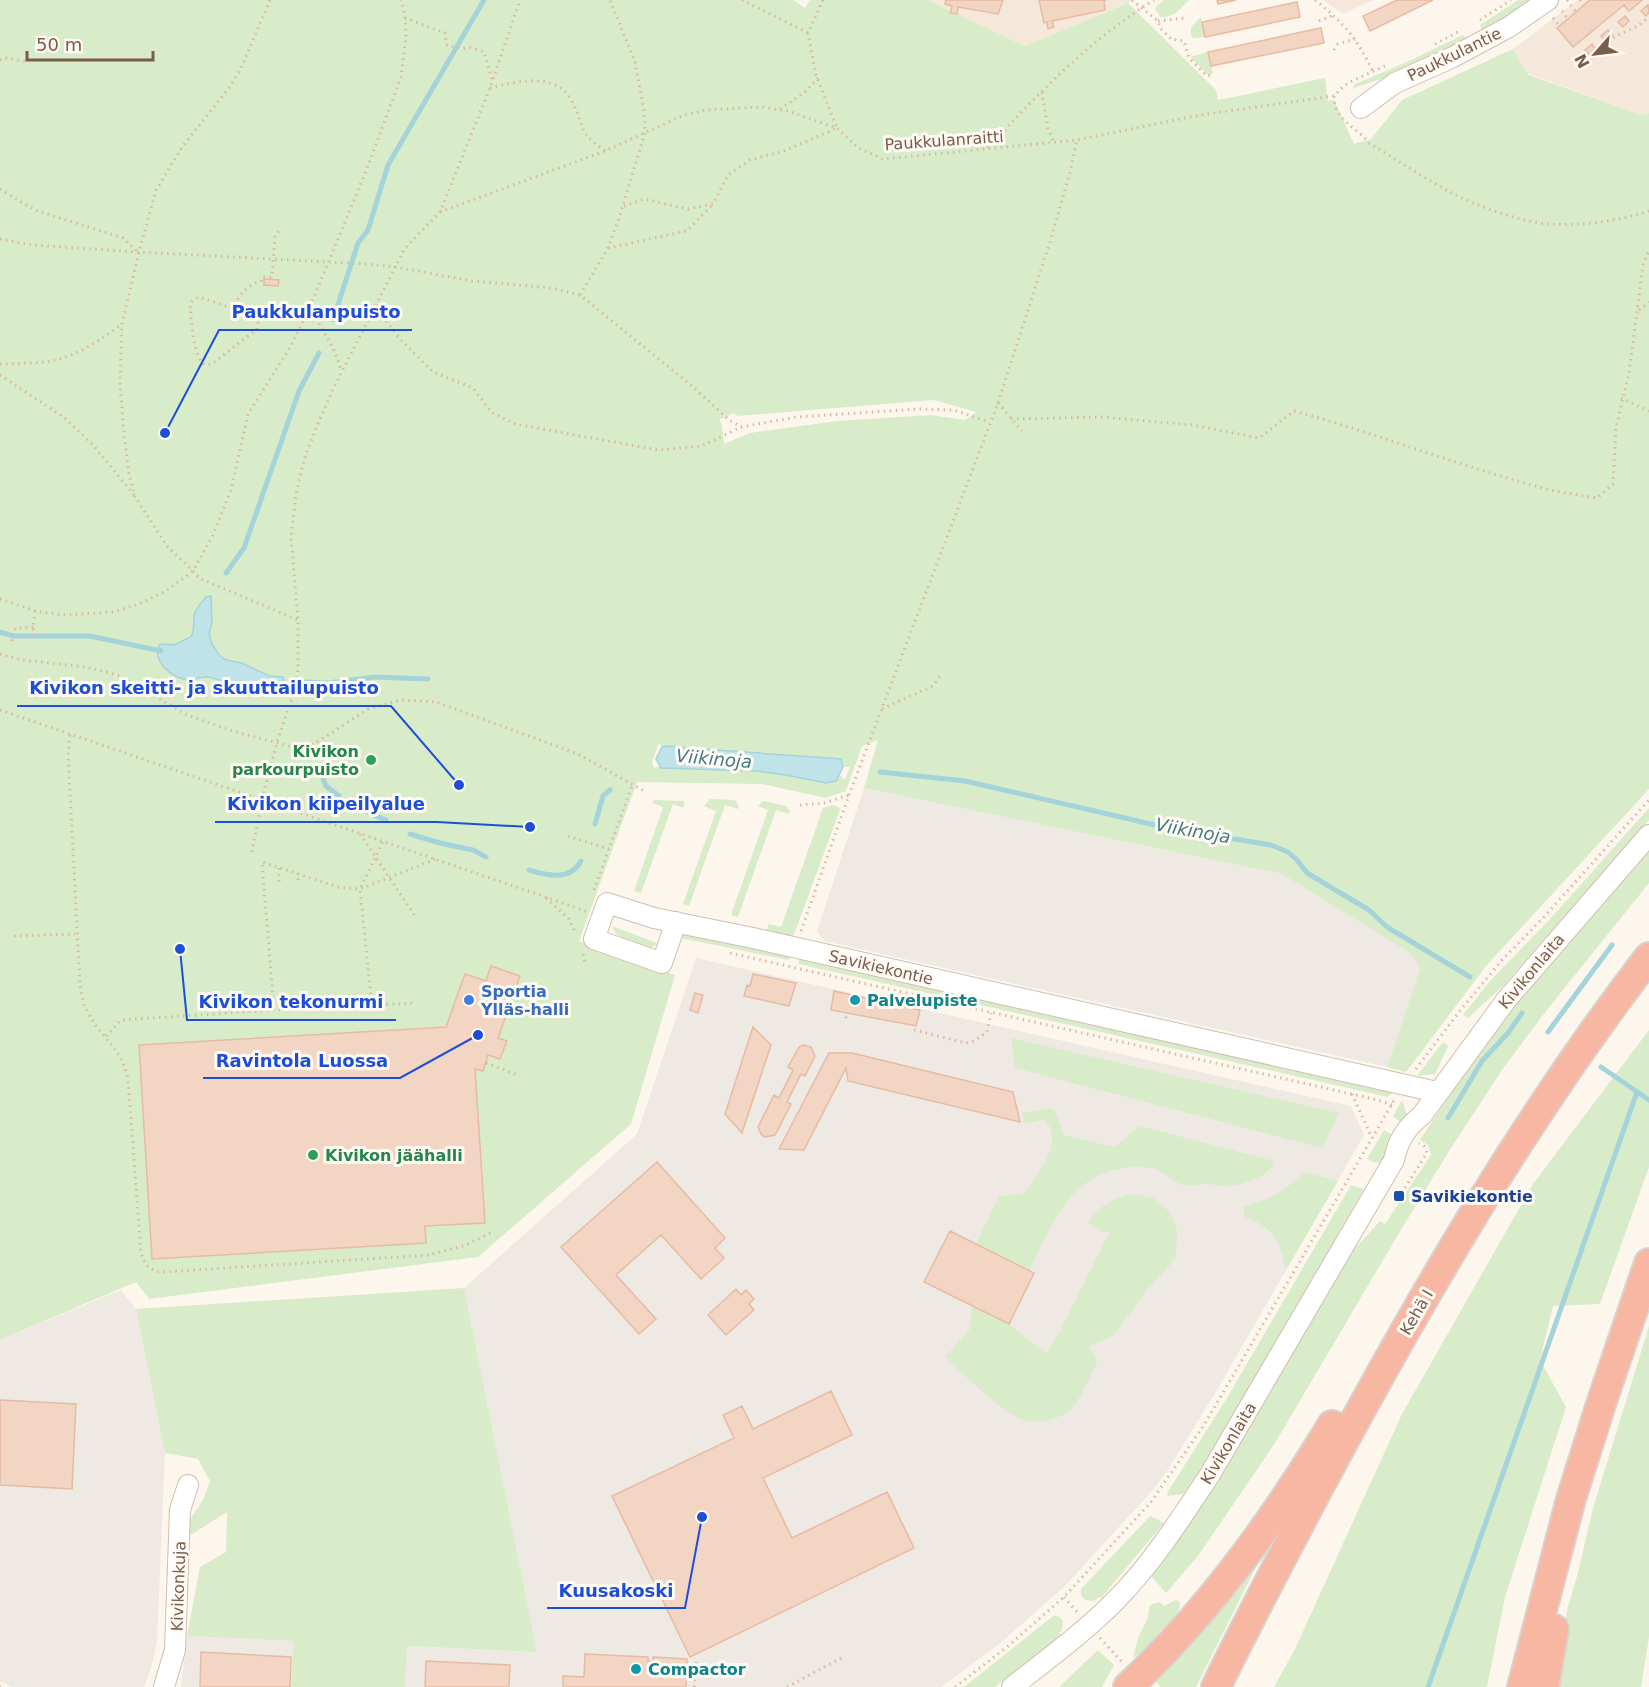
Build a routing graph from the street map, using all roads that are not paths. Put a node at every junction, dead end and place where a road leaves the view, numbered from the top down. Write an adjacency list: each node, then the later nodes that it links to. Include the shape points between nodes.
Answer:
1 (1554, 10): 2 (street, Paukkulantie, via 1509,27 1395,83)
2 (1361, 108)
3 (1649, 835): 6 (street, Kivikonlaita, via 1507,999)
4 (676, 922): 6 (street, Savikiekontie)
5 (1649, 957): 7 (highway, Kehä I, via 1567,1070)
6 (1437, 1092): 13 (street, Kivikonlaita, via 1422,1115 1408,1126 1394,1160 1182,1518 1118,1598)
7 (1446, 1261): 11 (highway, via 1348,1398 1297,1483 1229,1577 1166,1650); 14 (highway, Kehä I, via 1358,1414)
8 (1649, 1263): 10 (highway)
9 (188, 1485): 12 (street, Kivikonkuja, via 180,1510 175,1650)
10 (1571, 1500): 15 (highway); 16 (highway, via 1565,1581)
11 (1128, 1678)
12 (164, 1687)
13 (1012, 1687)
14 (1216, 1687)
15 (1522, 1687)
16 (1544, 1687)

